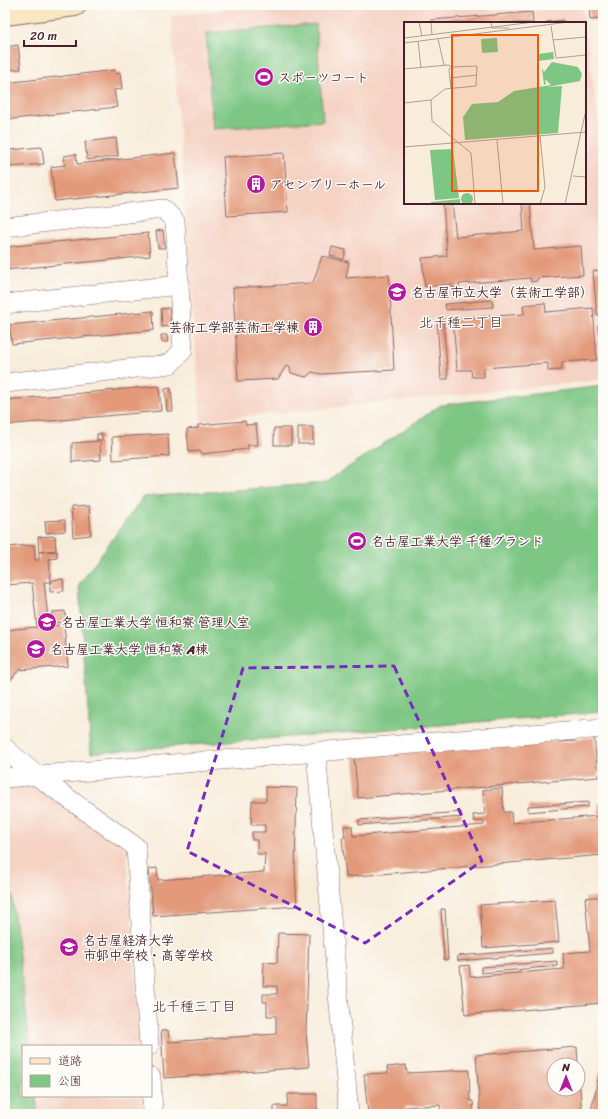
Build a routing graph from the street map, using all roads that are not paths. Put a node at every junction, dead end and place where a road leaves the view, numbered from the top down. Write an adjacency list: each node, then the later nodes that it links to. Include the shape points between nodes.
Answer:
1 (75, 5): 2 (main road)
2 (5, 14)
3 (5, 227): 4 (street, via 163,209 175,221)
4 (178, 285): 5 (street); 6 (street, via 183,350 170,364)
5 (5, 304)
6 (5, 382)
7 (603, 728): 9 (street)
8 (5, 748): 10 (street)
9 (316, 752): 10 (street); 15 (street)
10 (37, 776): 11 (street); 12 (street, via 136,847)
11 (5, 778)
12 (149, 1045)
13 (152, 1096): 14 (street)
14 (153, 1114)
15 (349, 1114)

